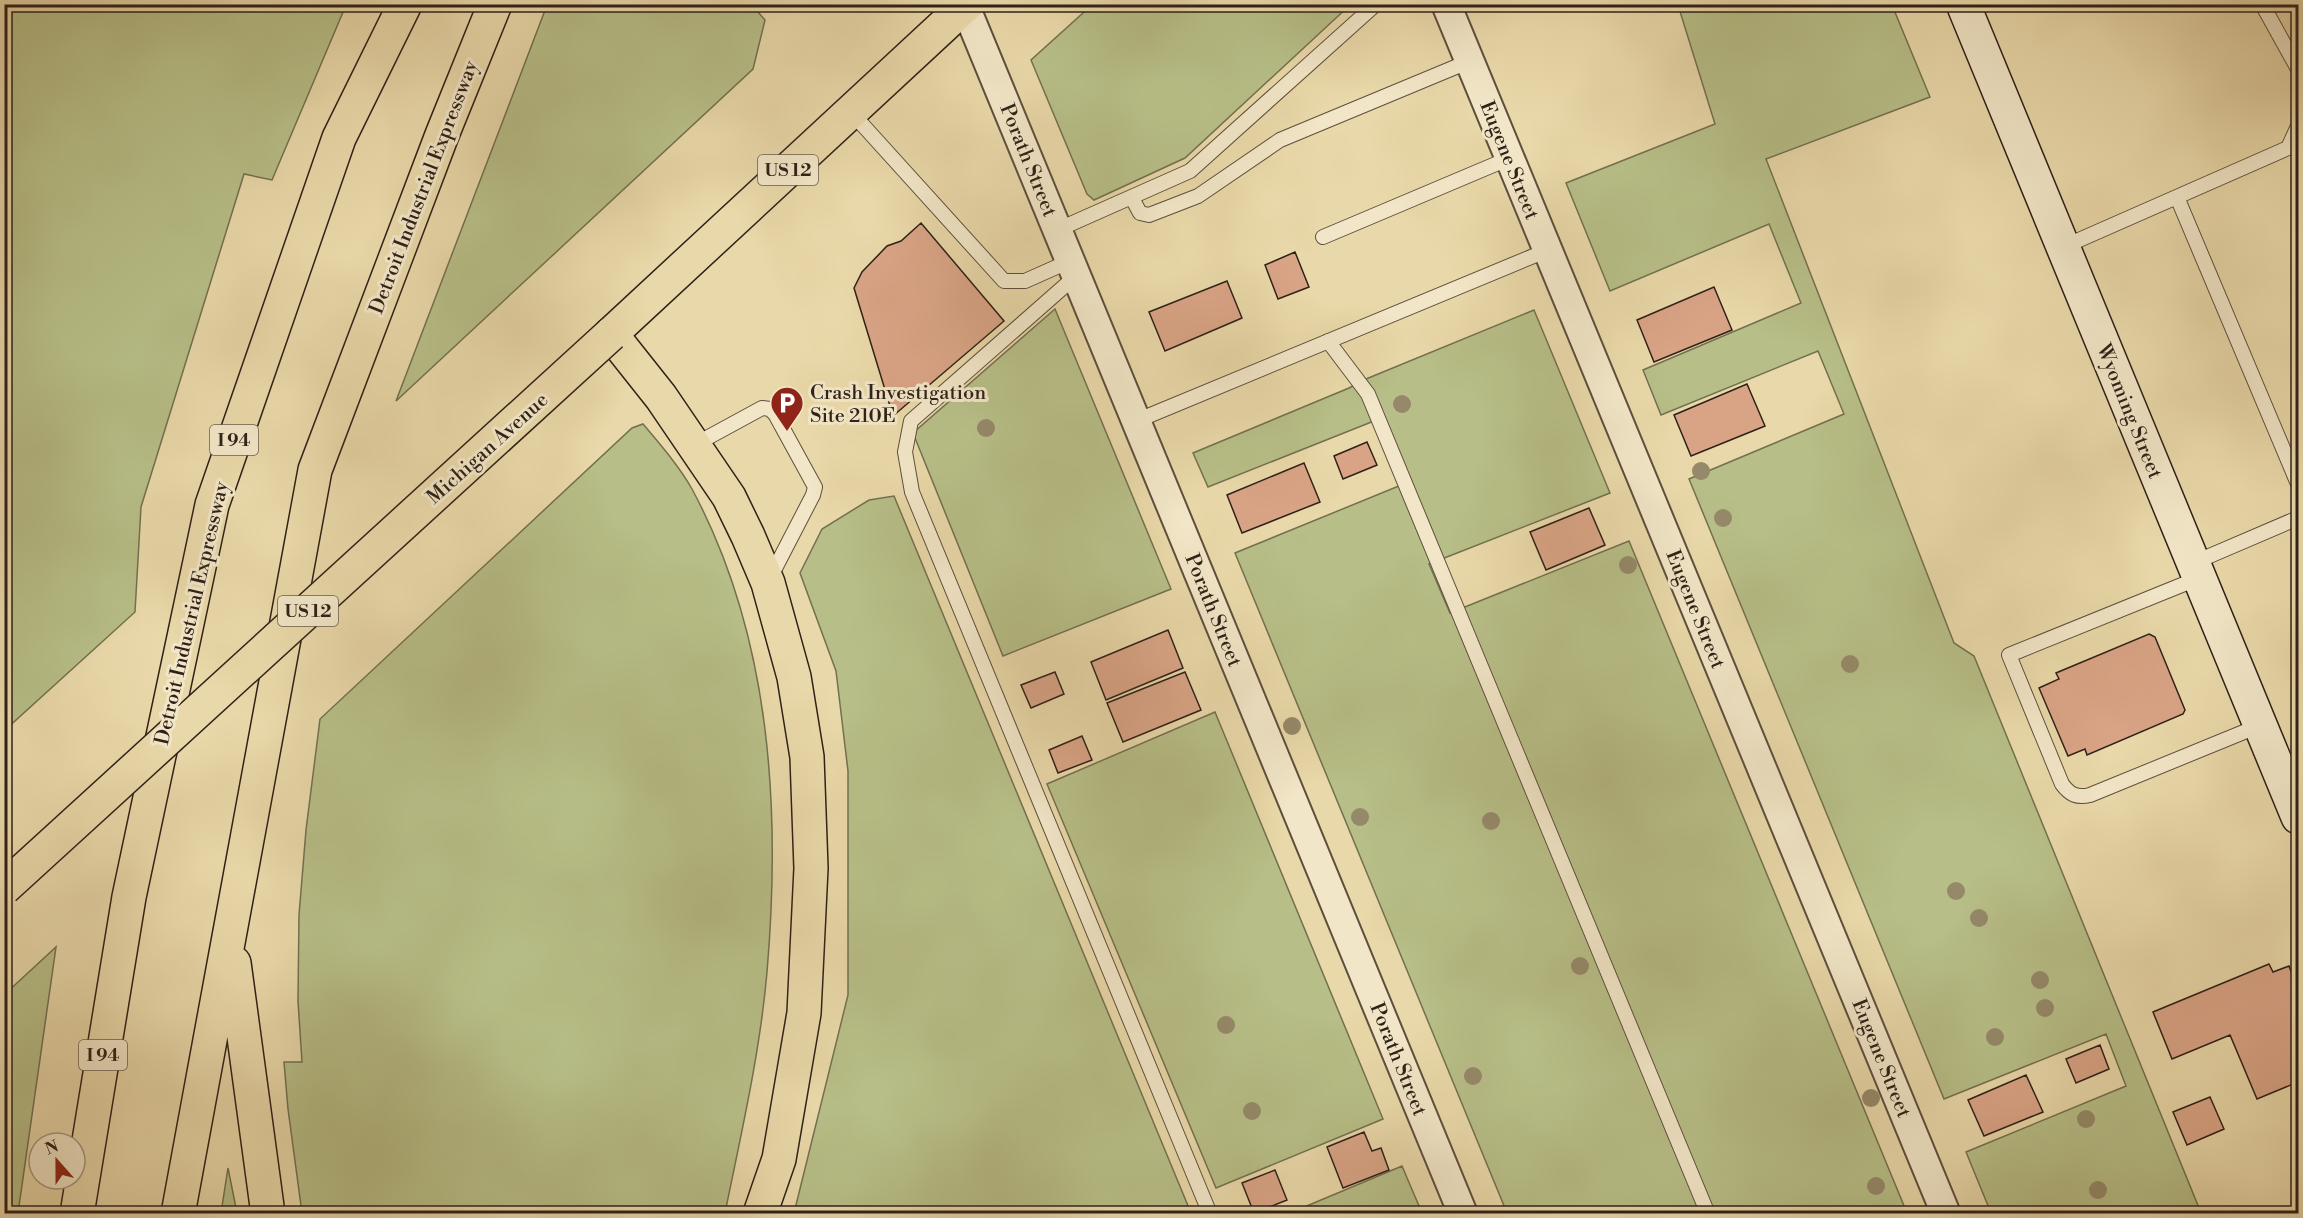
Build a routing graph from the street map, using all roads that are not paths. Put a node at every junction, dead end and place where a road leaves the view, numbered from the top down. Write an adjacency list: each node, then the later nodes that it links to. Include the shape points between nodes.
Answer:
1 (405, 4): 32 (main road, Detroit Industrial Expressway / I 94, via 339,138 212,505 129,897)
2 (495, 4): 31 (main road, Detroit Industrial Expressway, via 315,470)
3 (1376, 4): 14 (lane, via 1190,171)
4 (1446, 4): 8 (street, Eugene Street)
5 (1963, 4): 17 (main road, Wyoming Street)
6 (2262, 4): 9 (lane)
7 (963, 5): 10 (main road, Michigan Avenue / US 12); 15 (street, Porath Street)
8 (1470, 61): 12 (street, Eugene Street); 14 (lane, via 1280,140 1198,196 1149,215 1140,213)
9 (2298, 69)
10 (850, 112): 19 (lane, via 1004,281 1025,281); 20 (main road, Michigan Avenue / US 12)
11 (2298, 126): 13 (lane, via 2289,148)
12 (1510, 158): 16 (lane); 18 (street, Eugene Street)
13 (2177, 197): 17 (lane); 24 (lane)
14 (1132, 198): 15 (lane)
15 (1057, 230): 19 (street, Porath Street)
16 (1323, 237)
17 (2063, 247): 26 (main road, Wyoming Street)
18 (1548, 250): 21 (lane); 39 (street, Eugene Street)
19 (1073, 268): 22 (street, Porath Street); 36 (lane, via 911,421 905,452 912,492)
20 (611, 334): 23 (main road); 30 (main road, Michigan Avenue / US 12, bridge)
21 (1328, 341): 22 (lane); 38 (lane, via 1368,394)
22 (1136, 421): 37 (street, Porath Street)
23 (693, 445): 27 (main road, via 729,497); 27 (lane, via 754,411 770,409 812,480 813,495)
24 (2298, 484)
25 (2298, 519): 26 (lane)
26 (2196, 570): 28 (main road, Wyoming Street); 28 (lane, via 2009,655 2062,784 2074,796 2090,795)
27 (768, 583): 35 (main road, via 794,677 807,756 811,868 804,1013 779,1159)
28 (2261, 725): 29 (main road, Wyoming Street)
29 (2298, 817)
30 (4, 888)
31 (230, 935): 33 (main road, Detroit Industrial Expressway); 34 (main road)
32 (77, 1214)
33 (178, 1214)
34 (268, 1214)
35 (760, 1214)
36 (1210, 1214)
37 (1462, 1214)
38 (1708, 1214)
39 (1946, 1214)

